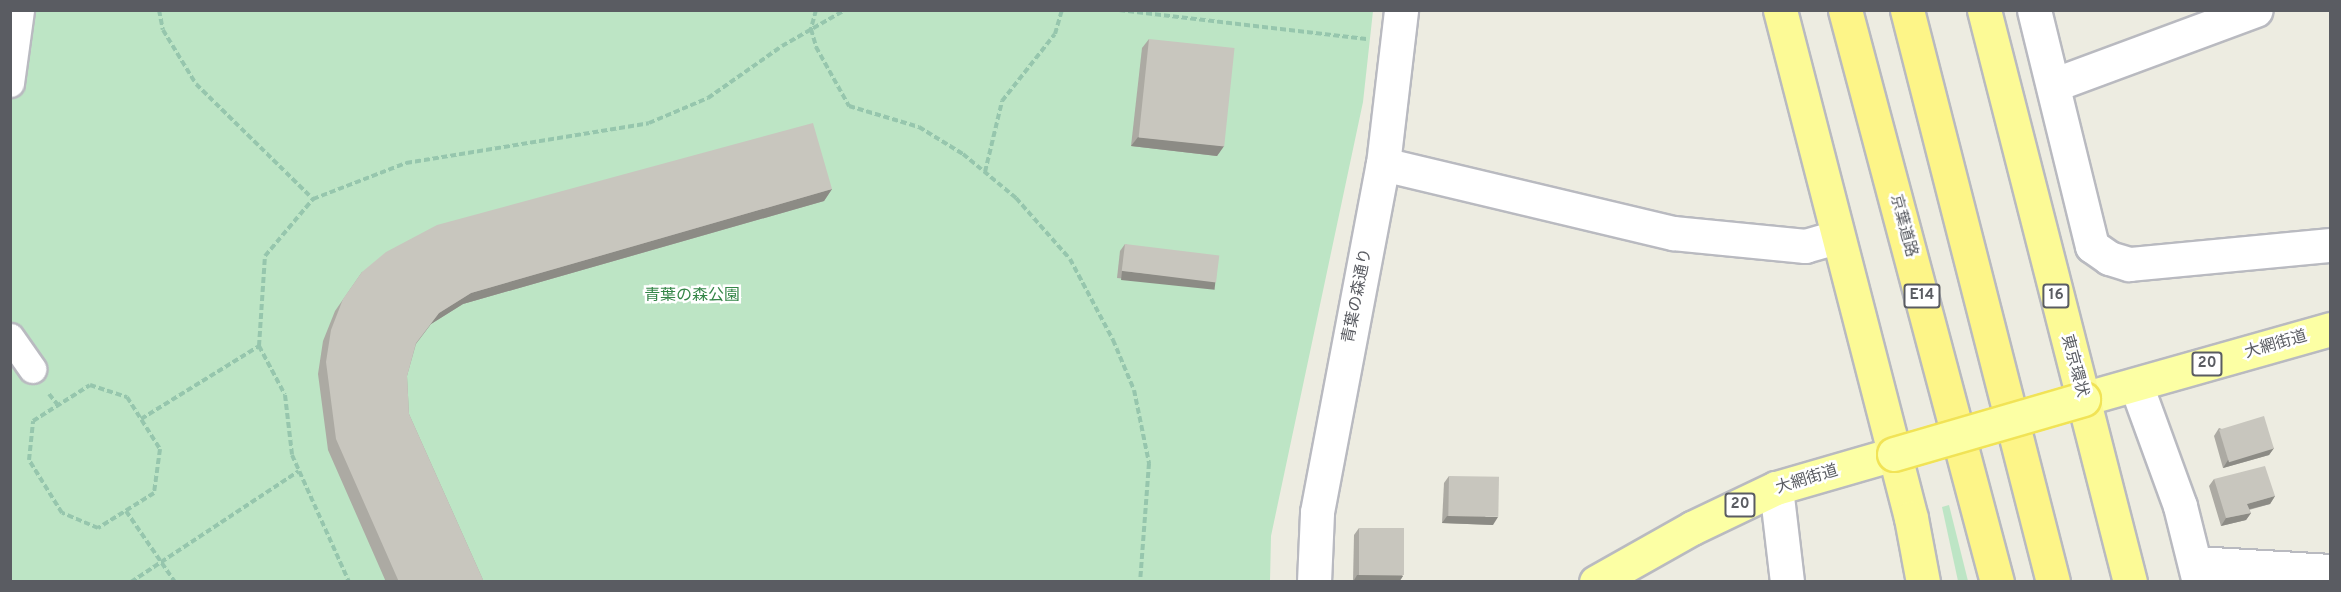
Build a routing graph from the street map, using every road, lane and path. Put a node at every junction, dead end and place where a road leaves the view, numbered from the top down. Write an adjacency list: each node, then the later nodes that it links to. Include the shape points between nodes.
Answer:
1 (20, 10): 16 (street)
2 (159, 10): 20 (path, via 163,30 196,84)
3 (816, 10): 14 (path)
4 (845, 10): 14 (path)
5 (1062, 10): 19 (path, via 1055,34 1002,100)
6 (1119, 10): 15 (path)
7 (1401, 10): 18 (street, 青葉の森通り)
8 (1780, 10): 21 (highway)
9 (1845, 10): 45 (highway, 京葉道路 / E14)
10 (1907, 10): 46 (highway)
11 (1984, 10): 28 (highway, 東京環状 / 16)
12 (2034, 10): 17 (street)
13 (2256, 10): 17 (street)
14 (811, 29): 19 (path, via 816,47 849,106 919,127); 20 (path, via 708,98 649,123 406,163)
15 (1373, 40)
16 (10, 83)
17 (2053, 85): 22 (street, via 2092,246 2109,258 2129,264)
18 (1383, 164): 21 (street, via 1673,233 1805,246); 41 (street, 青葉の森通り, via 1317,512)
19 (985, 172): 40 (path, via 1016,198 1070,259 1113,340 1134,390 1149,463)
20 (313, 199): 25 (path, via 265,256)
21 (1836, 237): 30 (highway)
22 (2331, 245)
23 (2331, 329): 27 (main road, 大網街道 / 20)
24 (10, 337): 26 (street)
25 (259, 346): 29 (path); 31 (path, via 285,395 292,455)
26 (32, 369)
27 (2136, 385): 28 (main road, 大網街道 / 20); 36 (street, via 2180,506)
28 (2083, 399): 30 (main road, 20, bridge); 47 (highway, 東京環状 / 16)
29 (141, 419): 33 (path, via 160,448 154,493); 33 (path, via 128,397 90,385 33,421 29,460 62,513 98,528)
30 (1894, 454): 32 (main road, 大網街道 / 20); 44 (highway)
31 (299, 471): 34 (path); 39 (path)
32 (1776, 488): 42 (main road, 大網街道 / 20, via 1692,528); 43 (street)
33 (126, 511): 34 (path)
34 (161, 562): 37 (path); 38 (path)
35 (2331, 571): 36 (street)
36 (2198, 572)
37 (131, 582)
38 (175, 582)
39 (349, 582)
40 (1140, 582)
41 (1314, 582)
42 (1596, 582)
43 (1787, 582)
44 (1923, 582)
45 (1997, 582)
46 (2053, 582)
47 (2130, 582)

